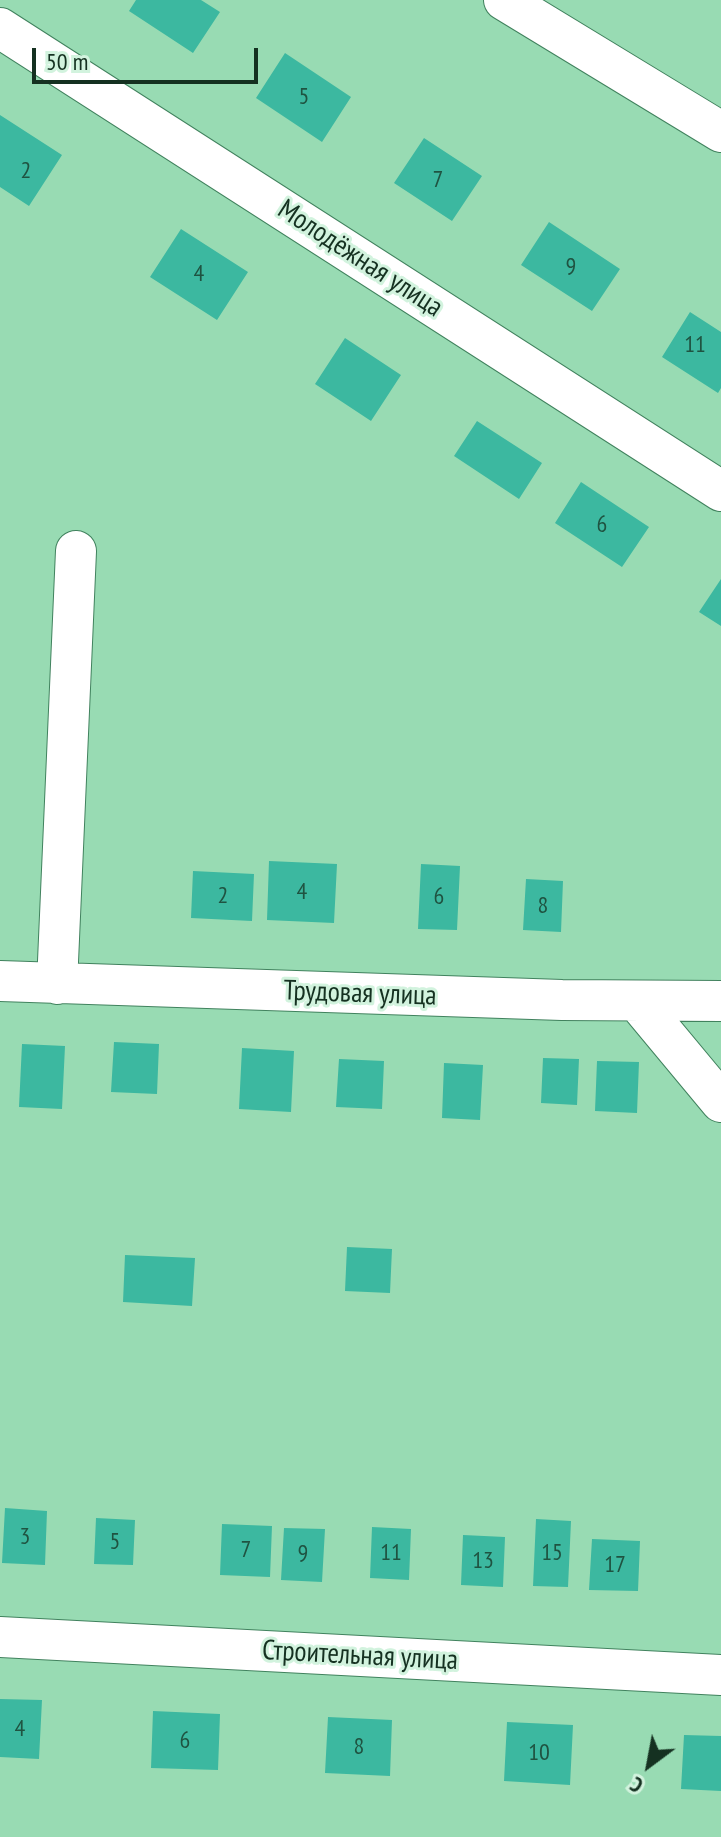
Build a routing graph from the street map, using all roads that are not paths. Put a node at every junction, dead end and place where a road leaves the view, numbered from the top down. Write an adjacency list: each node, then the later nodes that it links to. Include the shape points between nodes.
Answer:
1 (504, 0): 3 (street)
2 (0, 28): 4 (street, Молодёжная улица)
3 (721, 132)
4 (721, 491)
5 (76, 551): 7 (street)
6 (0, 981): 7 (street, Трудовая улица)
7 (57, 984): 8 (street, Трудовая улица)
8 (637, 1001): 9 (street, Трудовая улица); 10 (street)
9 (721, 1001)
10 (721, 1102)
11 (0, 1637): 12 (street, Строительная улица)
12 (721, 1675)

